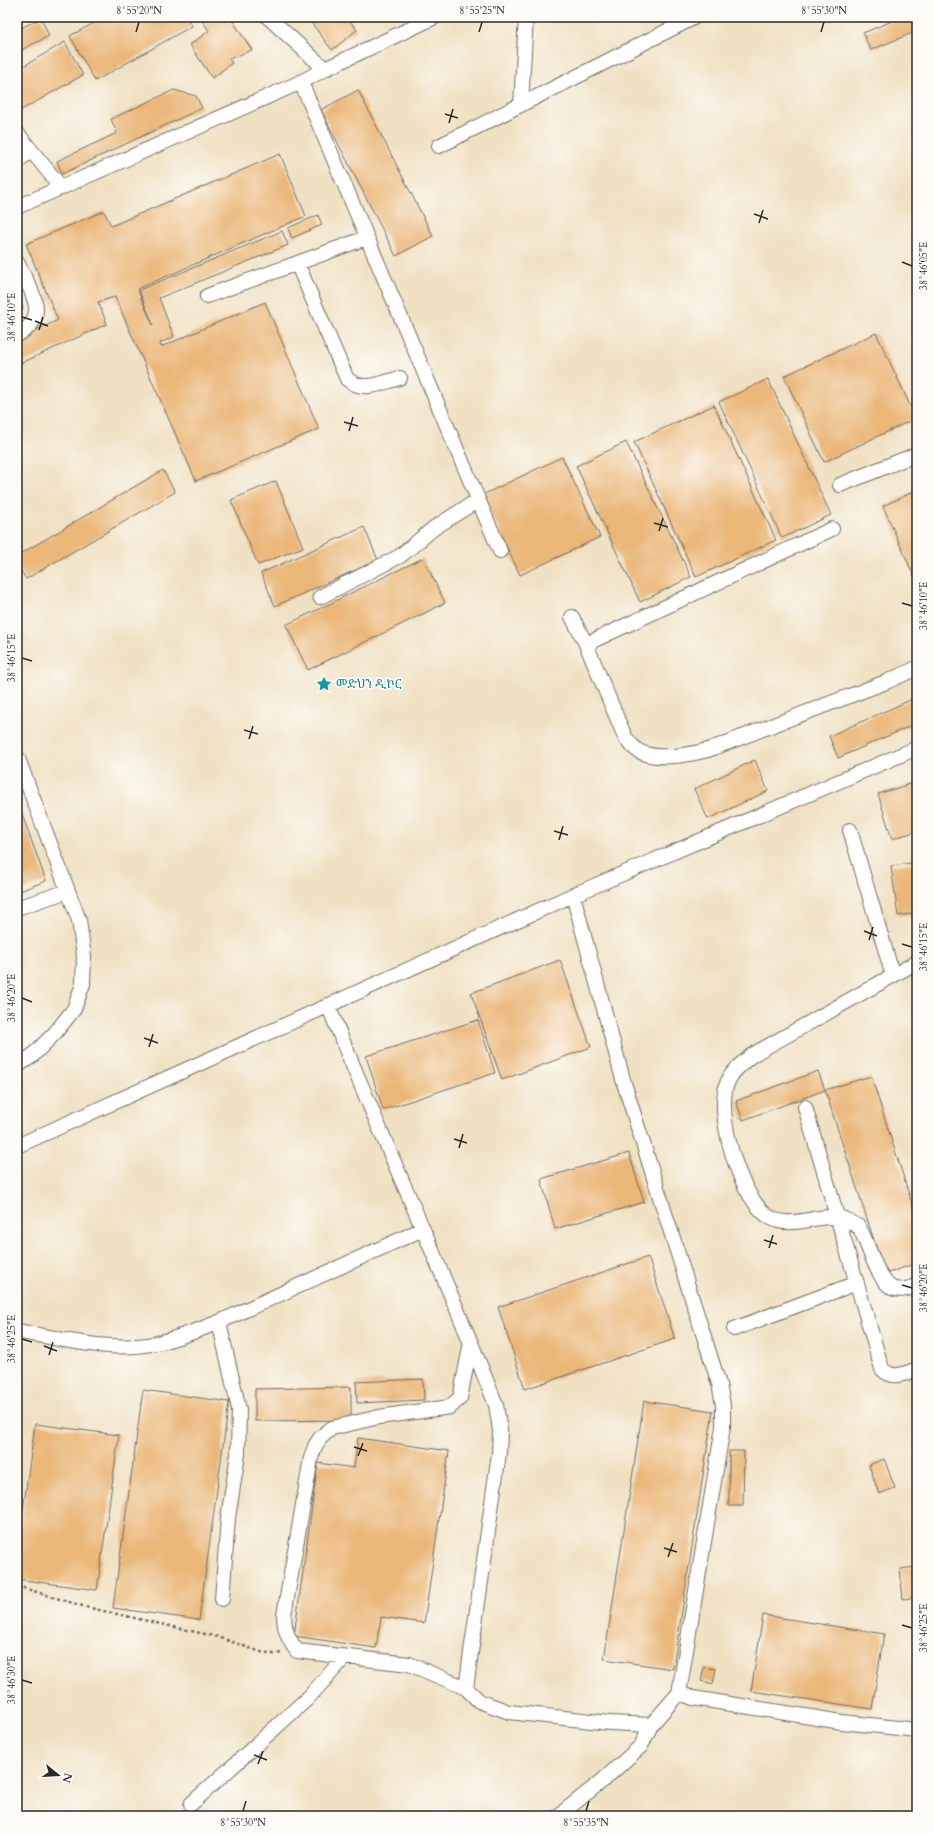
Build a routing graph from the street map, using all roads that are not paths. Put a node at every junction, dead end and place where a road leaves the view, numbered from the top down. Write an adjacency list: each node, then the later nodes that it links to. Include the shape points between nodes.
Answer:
1 (268, 17): 5 (street)
2 (435, 17): 5 (street)
3 (526, 17): 7 (street)
4 (695, 17): 7 (street)
5 (325, 69): 6 (street)
6 (300, 82): 12 (street); 14 (street)
7 (521, 105): 9 (street)
8 (17, 133): 10 (street)
9 (439, 146)
10 (31, 151): 11 (street); 12 (street)
11 (17, 161)
12 (61, 187): 13 (street)
13 (17, 206)
14 (366, 238): 16 (street); 22 (street)
15 (17, 262): 18 (street, via 36,303 32,326)
16 (297, 263): 17 (street); 19 (street, via 347,379 354,385 365,388)
17 (207, 296)
18 (17, 335)
19 (400, 378)
20 (917, 454): 21 (street)
21 (840, 485)
22 (478, 500): 24 (street); 25 (street, via 434,528 400,556)
23 (832, 529): 27 (street)
24 (500, 551)
25 (320, 597)
26 (572, 617): 27 (street)
27 (586, 644): 28 (street, via 625,737 633,748 643,753 661,756 684,756 708,750)
28 (917, 668)
29 (917, 748): 33 (street)
30 (17, 756): 32 (street)
31 (850, 830): 36 (street)
32 (68, 892): 34 (street); 38 (street, via 79,920 84,957 83,984 74,1009 55,1034 32,1056)
33 (573, 895): 37 (street); 53 (street, via 624,1084 723,1405 723,1427)
34 (17, 908)
35 (917, 962): 36 (street)
36 (893, 976): 41 (street, via 752,1055 728,1080 724,1095 725,1116 734,1161 752,1199 761,1211 771,1219 784,1223)
37 (328, 1005): 40 (street); 42 (street, via 372,1115)
38 (17, 1066)
39 (806, 1107): 41 (street)
40 (17, 1146)
41 (838, 1216): 43 (street); 44 (street, via 859,1227 883,1279 892,1288 906,1290)
42 (423, 1229): 45 (street); 48 (street)
43 (857, 1283): 46 (street); 49 (street, via 882,1369 887,1374 897,1376)
44 (917, 1286)
45 (219, 1322): 47 (street, via 156,1343 116,1346); 50 (street, via 238,1409 238,1454 228,1518)
46 (734, 1329)
47 (17, 1331)
48 (471, 1342): 51 (street, via 460,1398 450,1408 379,1417 332,1428 315,1446 284,1615 284,1628 297,1651); 52 (street, via 496,1405 500,1430)
49 (917, 1369)
50 (222, 1599)
51 (345, 1657): 52 (street, via 409,1664); 56 (street, via 308,1698)
52 (466, 1688): 54 (street, via 479,1701 509,1712)
53 (679, 1693): 54 (street); 55 (street, via 693,1698 842,1722)
54 (651, 1725): 57 (street, via 641,1746)
55 (917, 1730)
56 (191, 1804)
57 (558, 1816)

